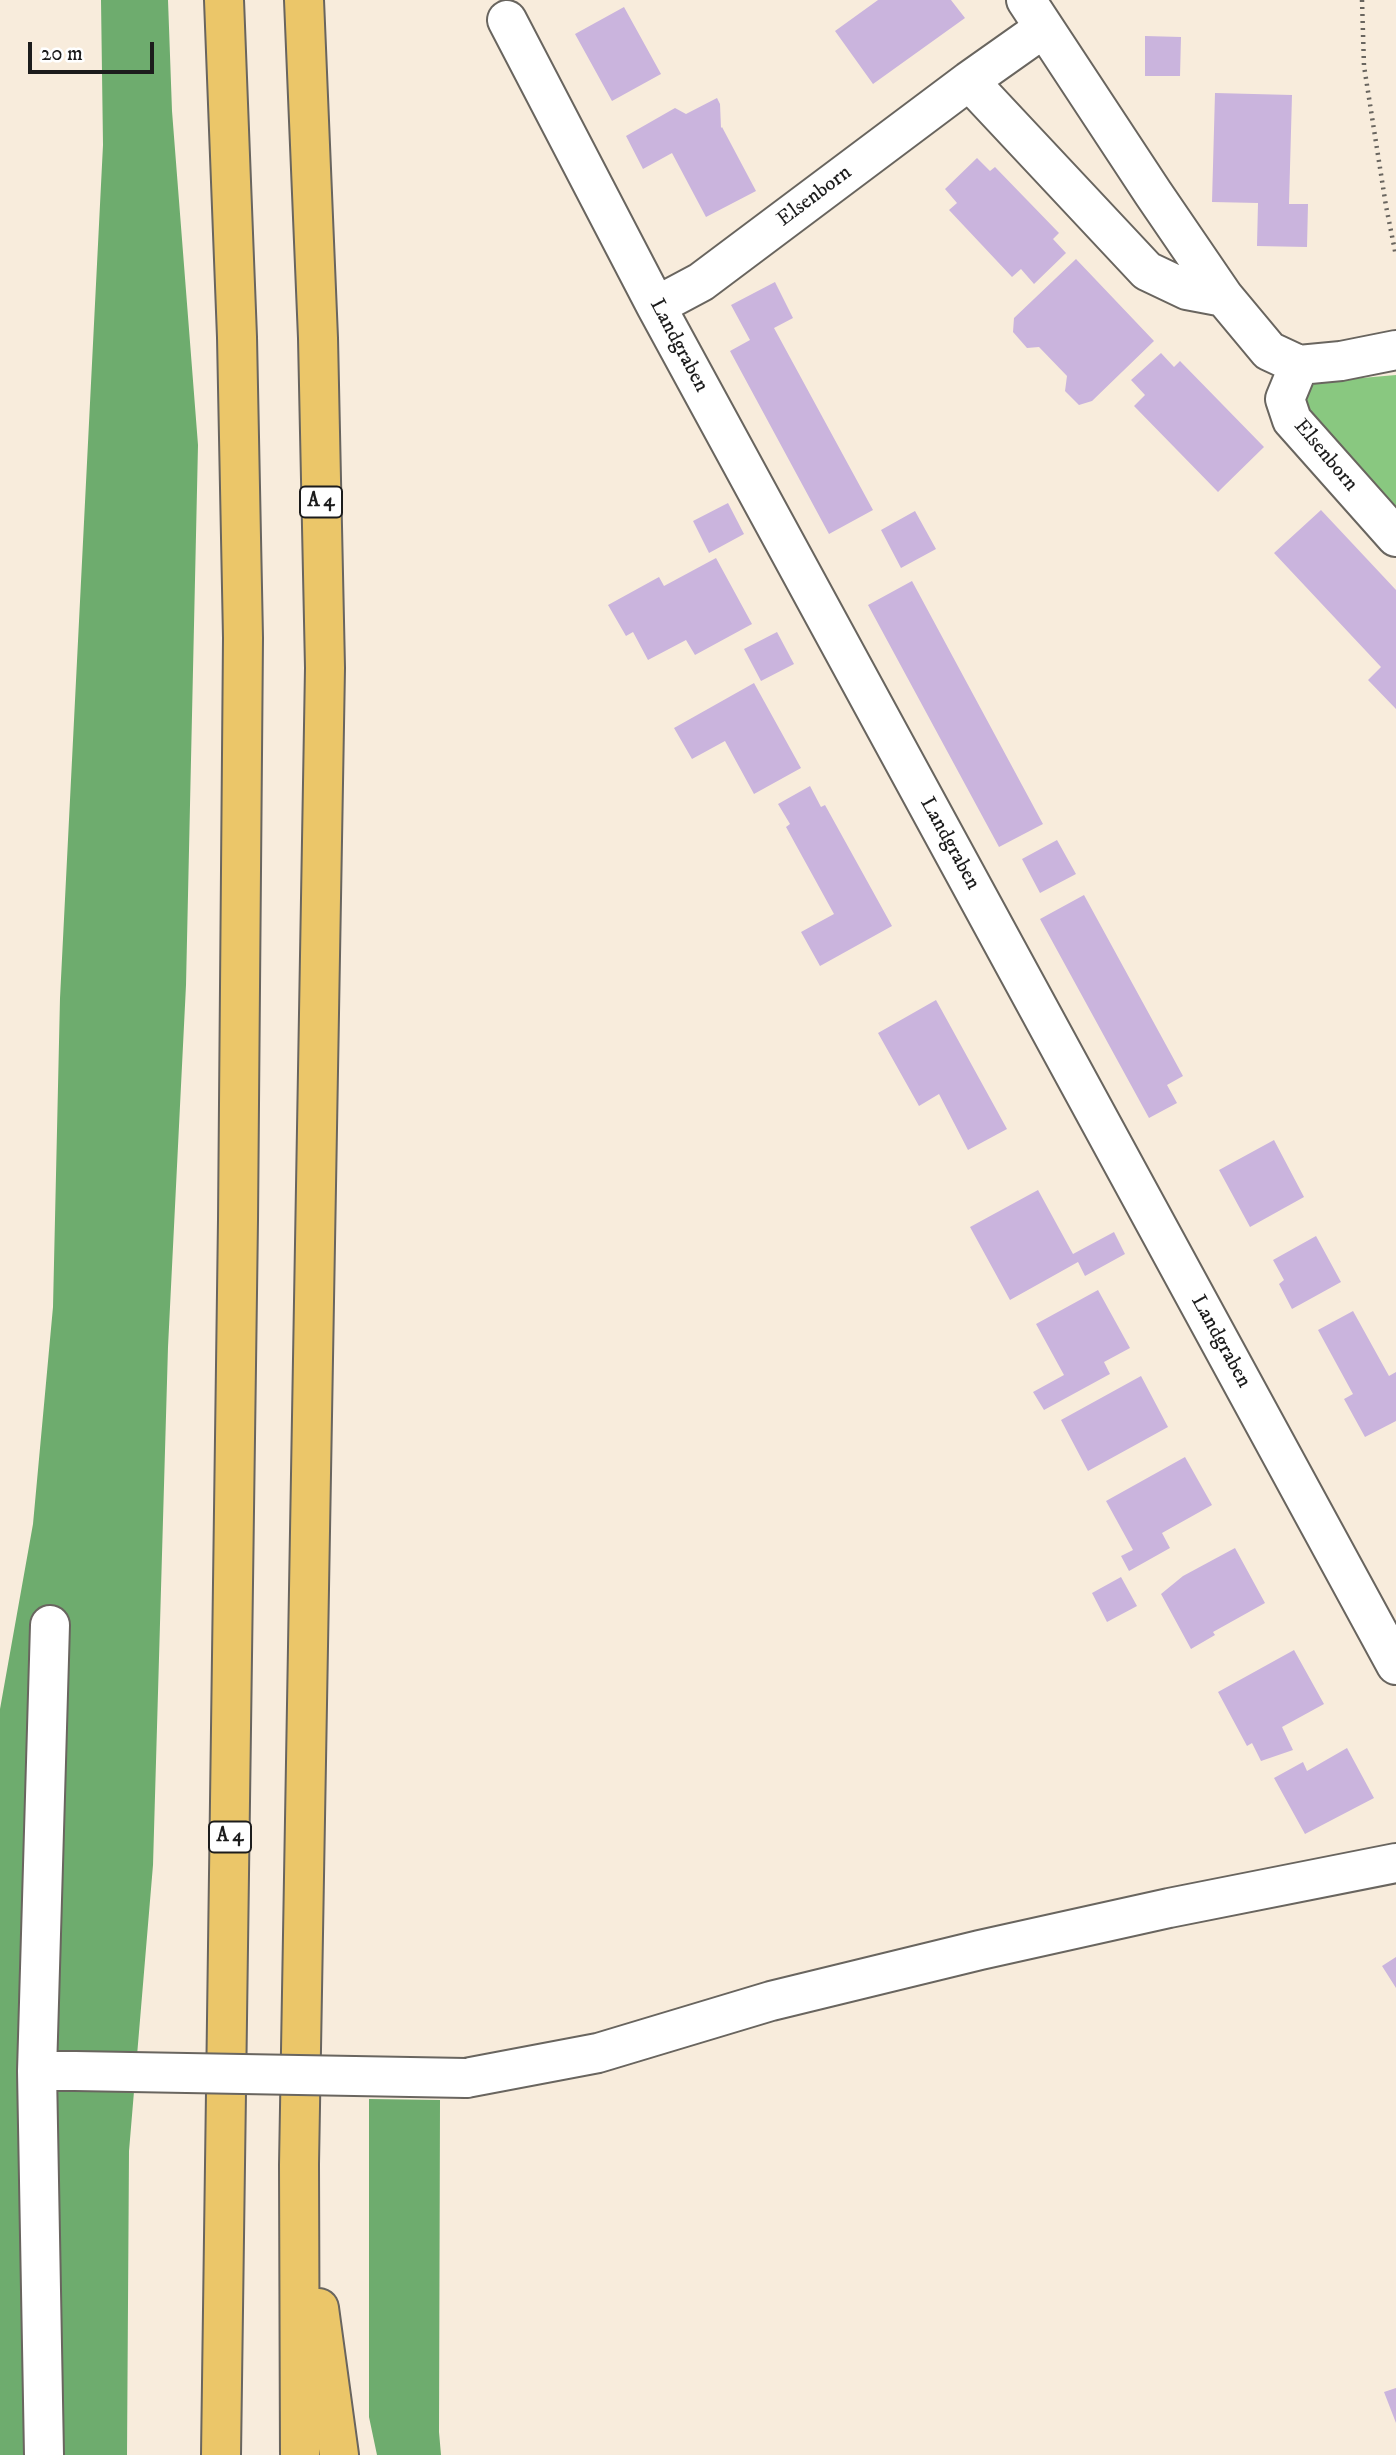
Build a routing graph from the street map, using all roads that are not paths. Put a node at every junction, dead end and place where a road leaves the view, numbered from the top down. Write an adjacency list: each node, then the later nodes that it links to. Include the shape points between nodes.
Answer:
1 (224, 0): 17 (highway, A 4, via 243,638)
2 (304, 0): 15 (highway, A 4, via 318,338 324,668)
3 (1035, 14): 5 (street, Elsenborn); 6 (street, Elsenborn)
4 (507, 20): 7 (street, Landgraben)
5 (969, 81): 6 (street, via 1147,271 1187,290); 7 (street, Elsenborn, via 701,282)
6 (1224, 297): 9 (street, Elsenborn, via 1269,351)
7 (656, 306): 12 (street, Landgraben)
8 (1396, 350): 9 (street)
9 (1300, 365): 10 (street, Elsenborn, via 1285,399 1292,420)
10 (1396, 537)
11 (50, 1625): 14 (street)
12 (1396, 1665)
13 (1396, 1863): 14 (street, bridge, via 994,1947 771,2001 598,2053 466,2078)
14 (37, 2071): 16 (street)
15 (299, 2164): 18 (highway, A 4); 19 (highway)
16 (44, 2455)
17 (221, 2455)
18 (300, 2455)
19 (339, 2455)

